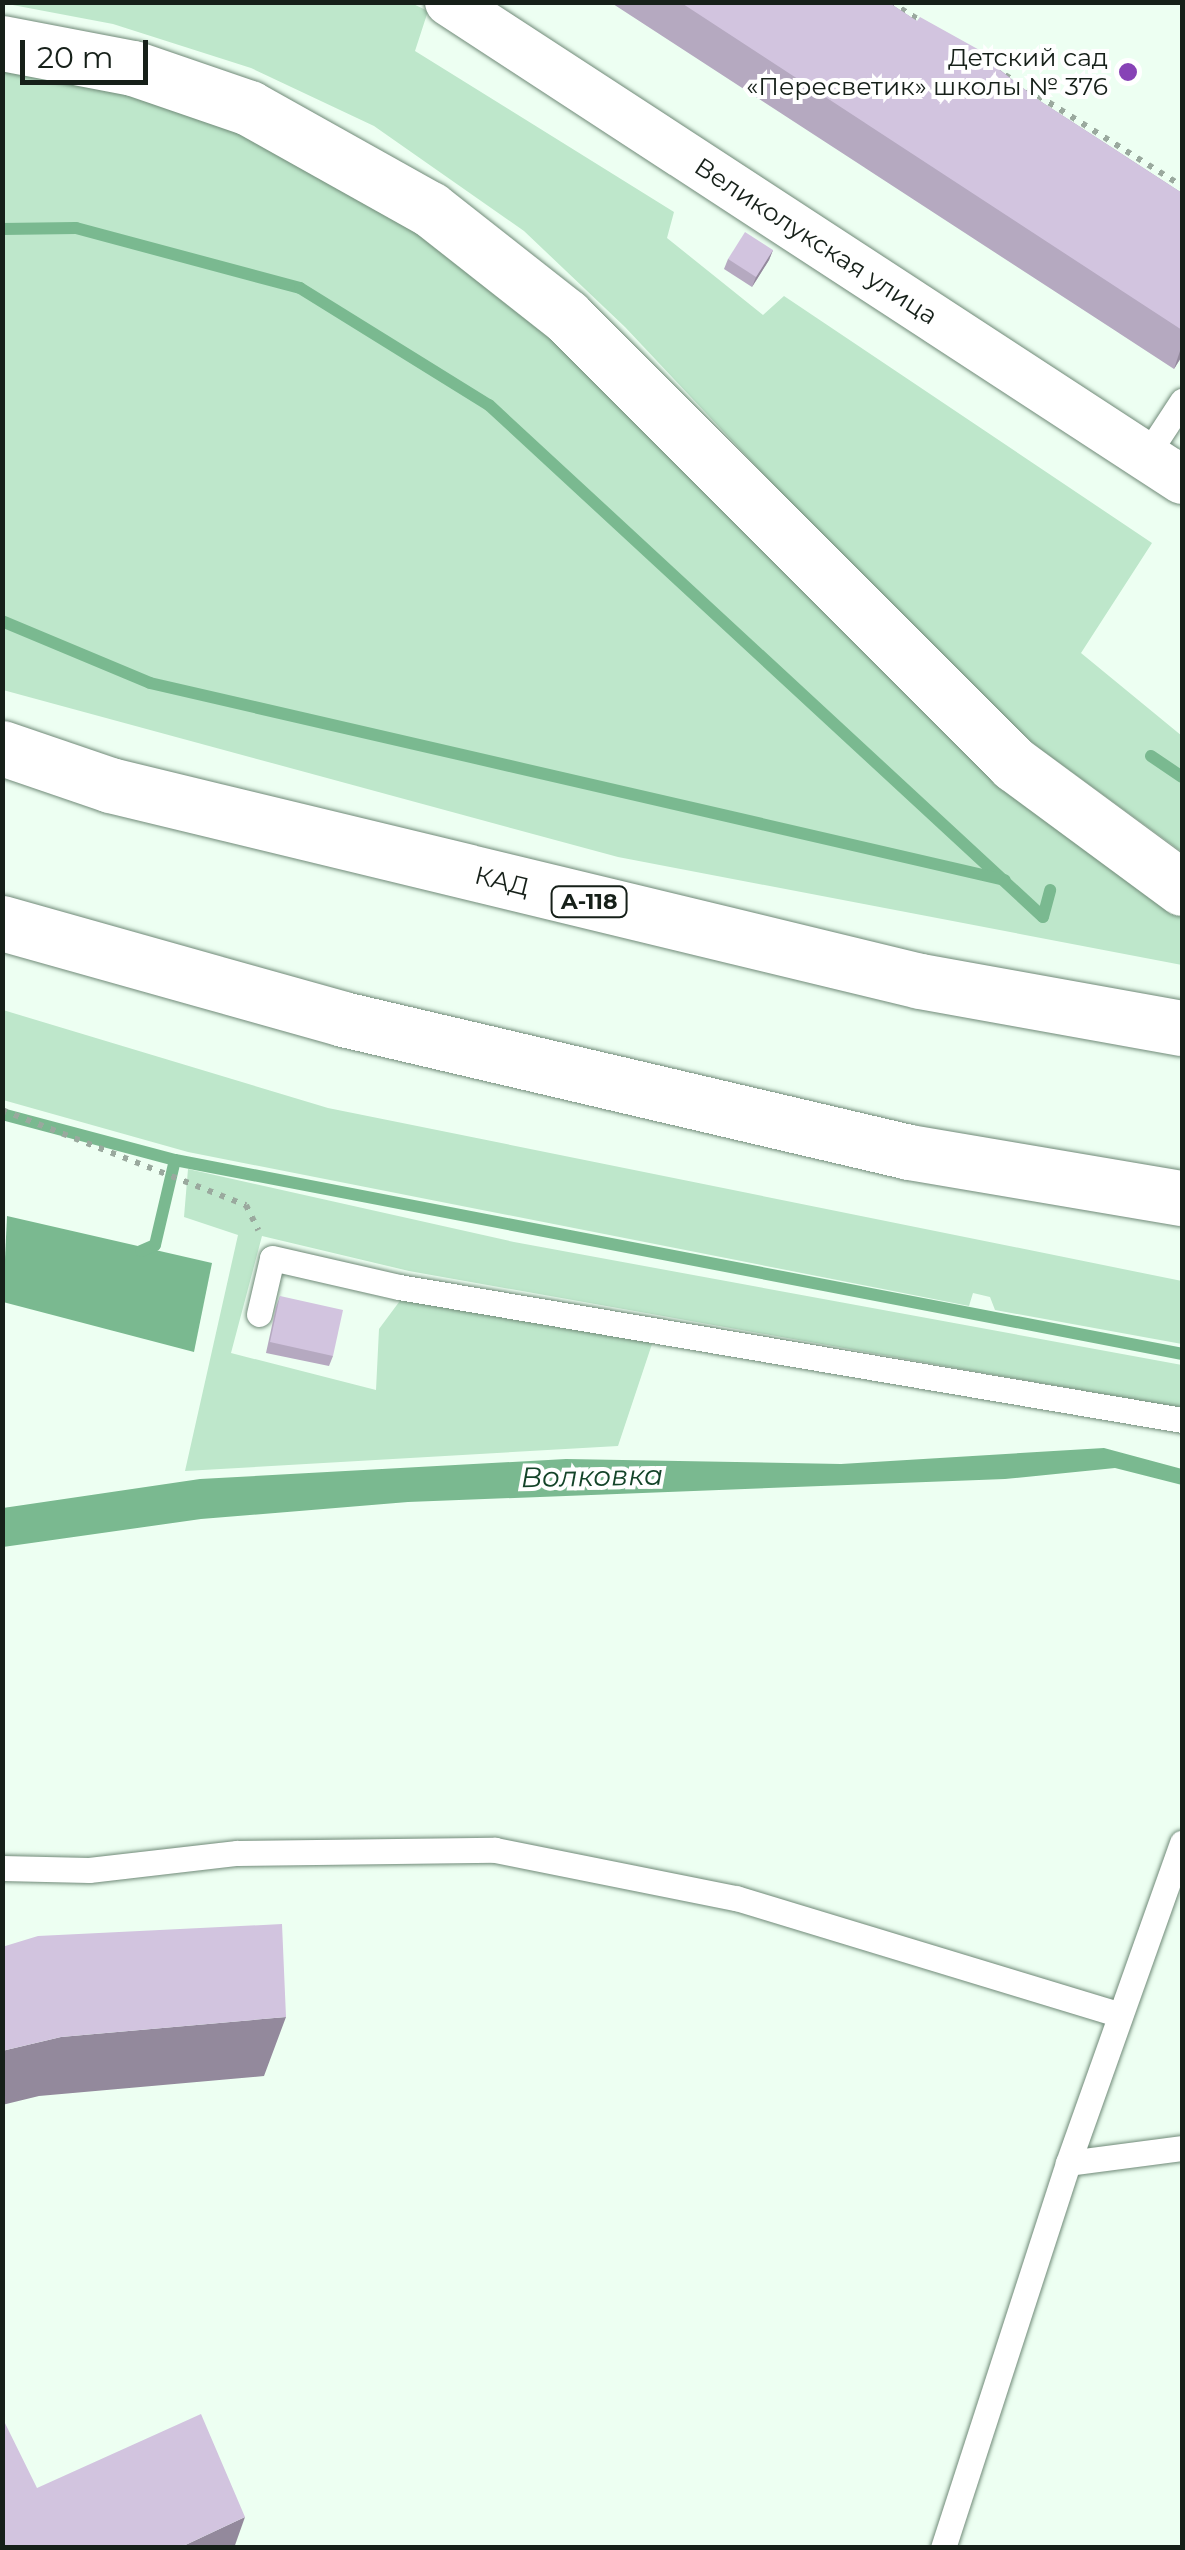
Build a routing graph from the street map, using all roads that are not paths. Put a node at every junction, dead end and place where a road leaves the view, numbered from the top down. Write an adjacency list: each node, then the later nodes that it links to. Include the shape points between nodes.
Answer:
1 (451, 3): 4 (street, Великолукская улица)
2 (2, 43): 6 (highway, via 134,68 249,108 430,209 566,316 1014,764)
3 (1182, 401): 4 (lane)
4 (1164, 468)
5 (2, 748): 8 (highway, КАД / А-118, via 110,784 901,977)
6 (1182, 888)
7 (2, 924): 9 (highway, via 342,1019 909,1152)
8 (1182, 1028)
9 (1182, 1198)
10 (259, 1314): 11 (lane, via 272,1258 399,1287)
11 (1182, 1420)
12 (1182, 1843): 14 (lane)
13 (2, 1868): 14 (lane, via 90,1870 237,1854 495,1850 736,1898)
14 (1120, 2015): 16 (lane)
15 (1182, 2148): 16 (lane)
16 (1068, 2163): 17 (lane)
17 (943, 2548)

